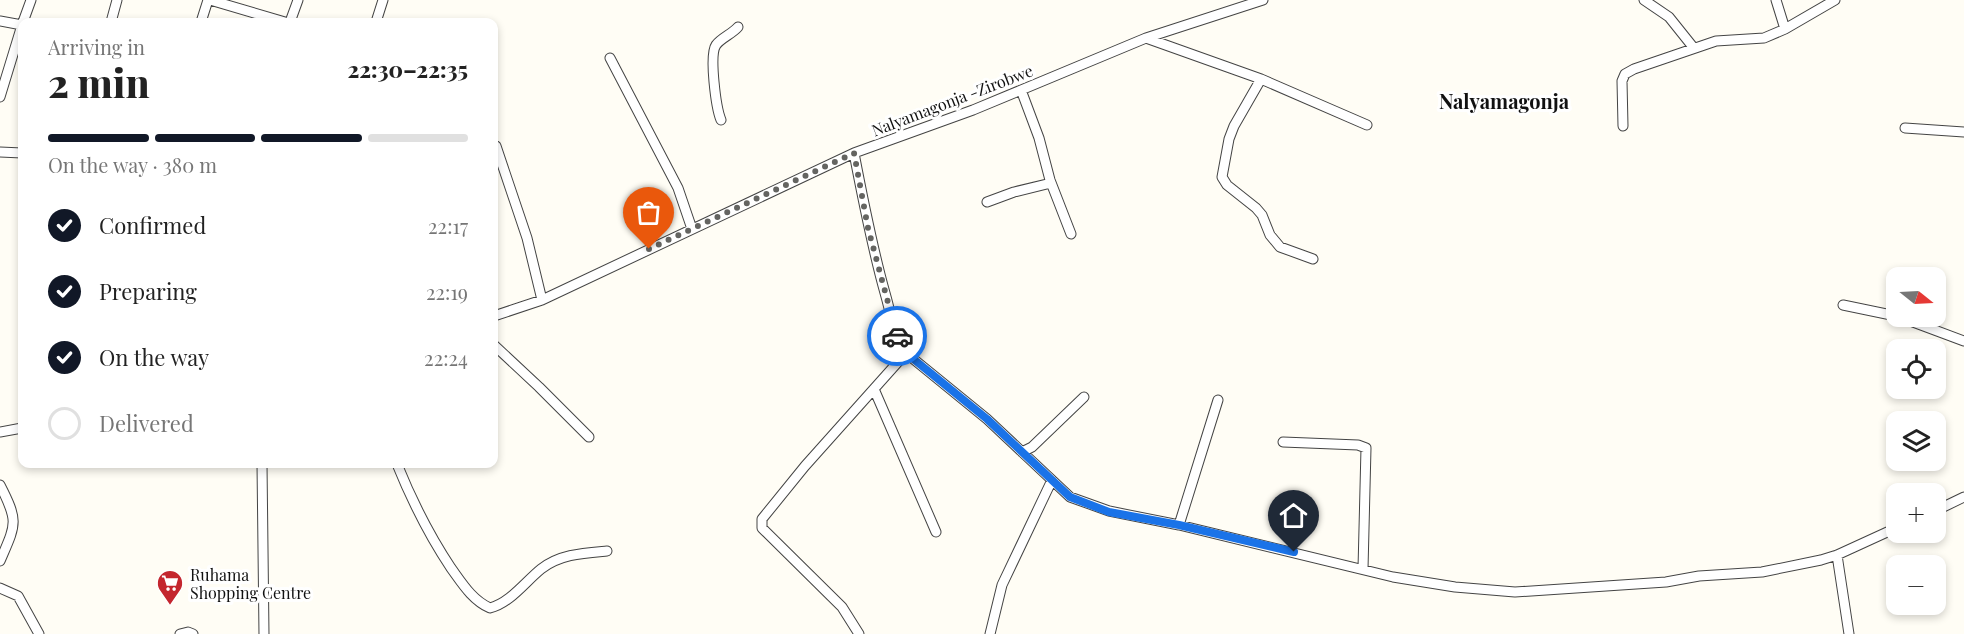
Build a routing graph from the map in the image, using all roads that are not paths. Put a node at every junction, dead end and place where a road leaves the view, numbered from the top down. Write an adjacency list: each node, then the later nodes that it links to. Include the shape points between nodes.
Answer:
1 (31, 0): 10 (street)
2 (117, 0): 11 (street)
3 (209, 0): 12 (street); 13 (street)
4 (298, 0): 14 (street)
5 (383, 0): 15 (street)
6 (1263, 0): 20 (street, Nalyamagonja -Zirobwe)
7 (1644, 0): 22 (street, via 1669,17)
8 (1776, 0): 19 (street)
9 (1835, 0): 19 (street)
10 (25, 18)
11 (112, 18)
12 (202, 18)
13 (273, 18)
14 (289, 18)
15 (377, 18)
16 (0, 21): 17 (street)
17 (18, 23)
18 (738, 27): 27 (street, via 717,43 713,53)
19 (1785, 29): 22 (street, via 1764,38 1716,41)
20 (1146, 39): 24 (street); 25 (street, Nalyamagonja -Zirobwe)
21 (18, 40): 26 (street)
22 (1693, 47): 29 (street, via 1625,74 1621,90)
23 (610, 58): 38 (street, via 678,189)
24 (1261, 79): 28 (street); 40 (street, via 1234,126 1222,177 1262,215 1269,235 1280,247)
25 (1021, 90): 35 (street, Nalyamagonja -Zirobwe); 36 (street)
26 (0, 97)
27 (721, 120)
28 (1367, 125)
29 (1623, 126)
30 (1905, 128): 31 (street)
31 (1964, 132)
32 (0, 152): 34 (street)
33 (498, 152): 41 (street)
34 (18, 153)
35 (854, 153): 38 (street, Nalyamagonja -Zirobwe); 48 (street, via 880,275 898,340)
36 (1051, 183): 37 (street); 39 (street)
37 (987, 202)
38 (692, 229): 41 (street, Nalyamagonja -Zirobwe)
39 (1071, 234)
40 (1313, 259)
41 (542, 300): 44 (street, Nalyamagonja -Zirobwe)
42 (1843, 305): 43 (street)
43 (1886, 314)
44 (498, 315)
45 (1926, 327): 46 (street)
46 (1964, 341)
47 (498, 349): 54 (street)
48 (906, 353): 49 (street); 56 (street)
49 (874, 389): 64 (street); 75 (street, via 762,519 762,528 842,607)
50 (1084, 397): 56 (street)
51 (1218, 400): 63 (street)
52 (18, 429): 53 (street)
53 (0, 432)
54 (589, 437)
55 (1283, 442): 69 (street, via 1366,448)
56 (1022, 452): 59 (street)
57 (262, 468): 74 (street)
58 (399, 468): 66 (street, via 435,544 467,591 490,608 504,602 542,568 561,558)
59 (1052, 480): 63 (street, via 1070,497 1088,505); 76 (street, via 1002,585)
60 (0, 485): 68 (street, via 13,511 14,526)
61 (1964, 496): 62 (street)
62 (1946, 505)
63 (1179, 525): 69 (street)
64 (936, 532)
65 (1886, 533): 67 (street)
66 (607, 551)
67 (1837, 555): 69 (street, via 1762,572 1515,592 1455,587); 77 (street)
68 (0, 561)
69 (1363, 569)
70 (0, 588): 71 (street, via 18,596)
71 (39, 634)
72 (180, 634): 73 (street)
73 (193, 634)
74 (264, 634)
75 (859, 634)
76 (990, 634)
77 (1849, 634)

